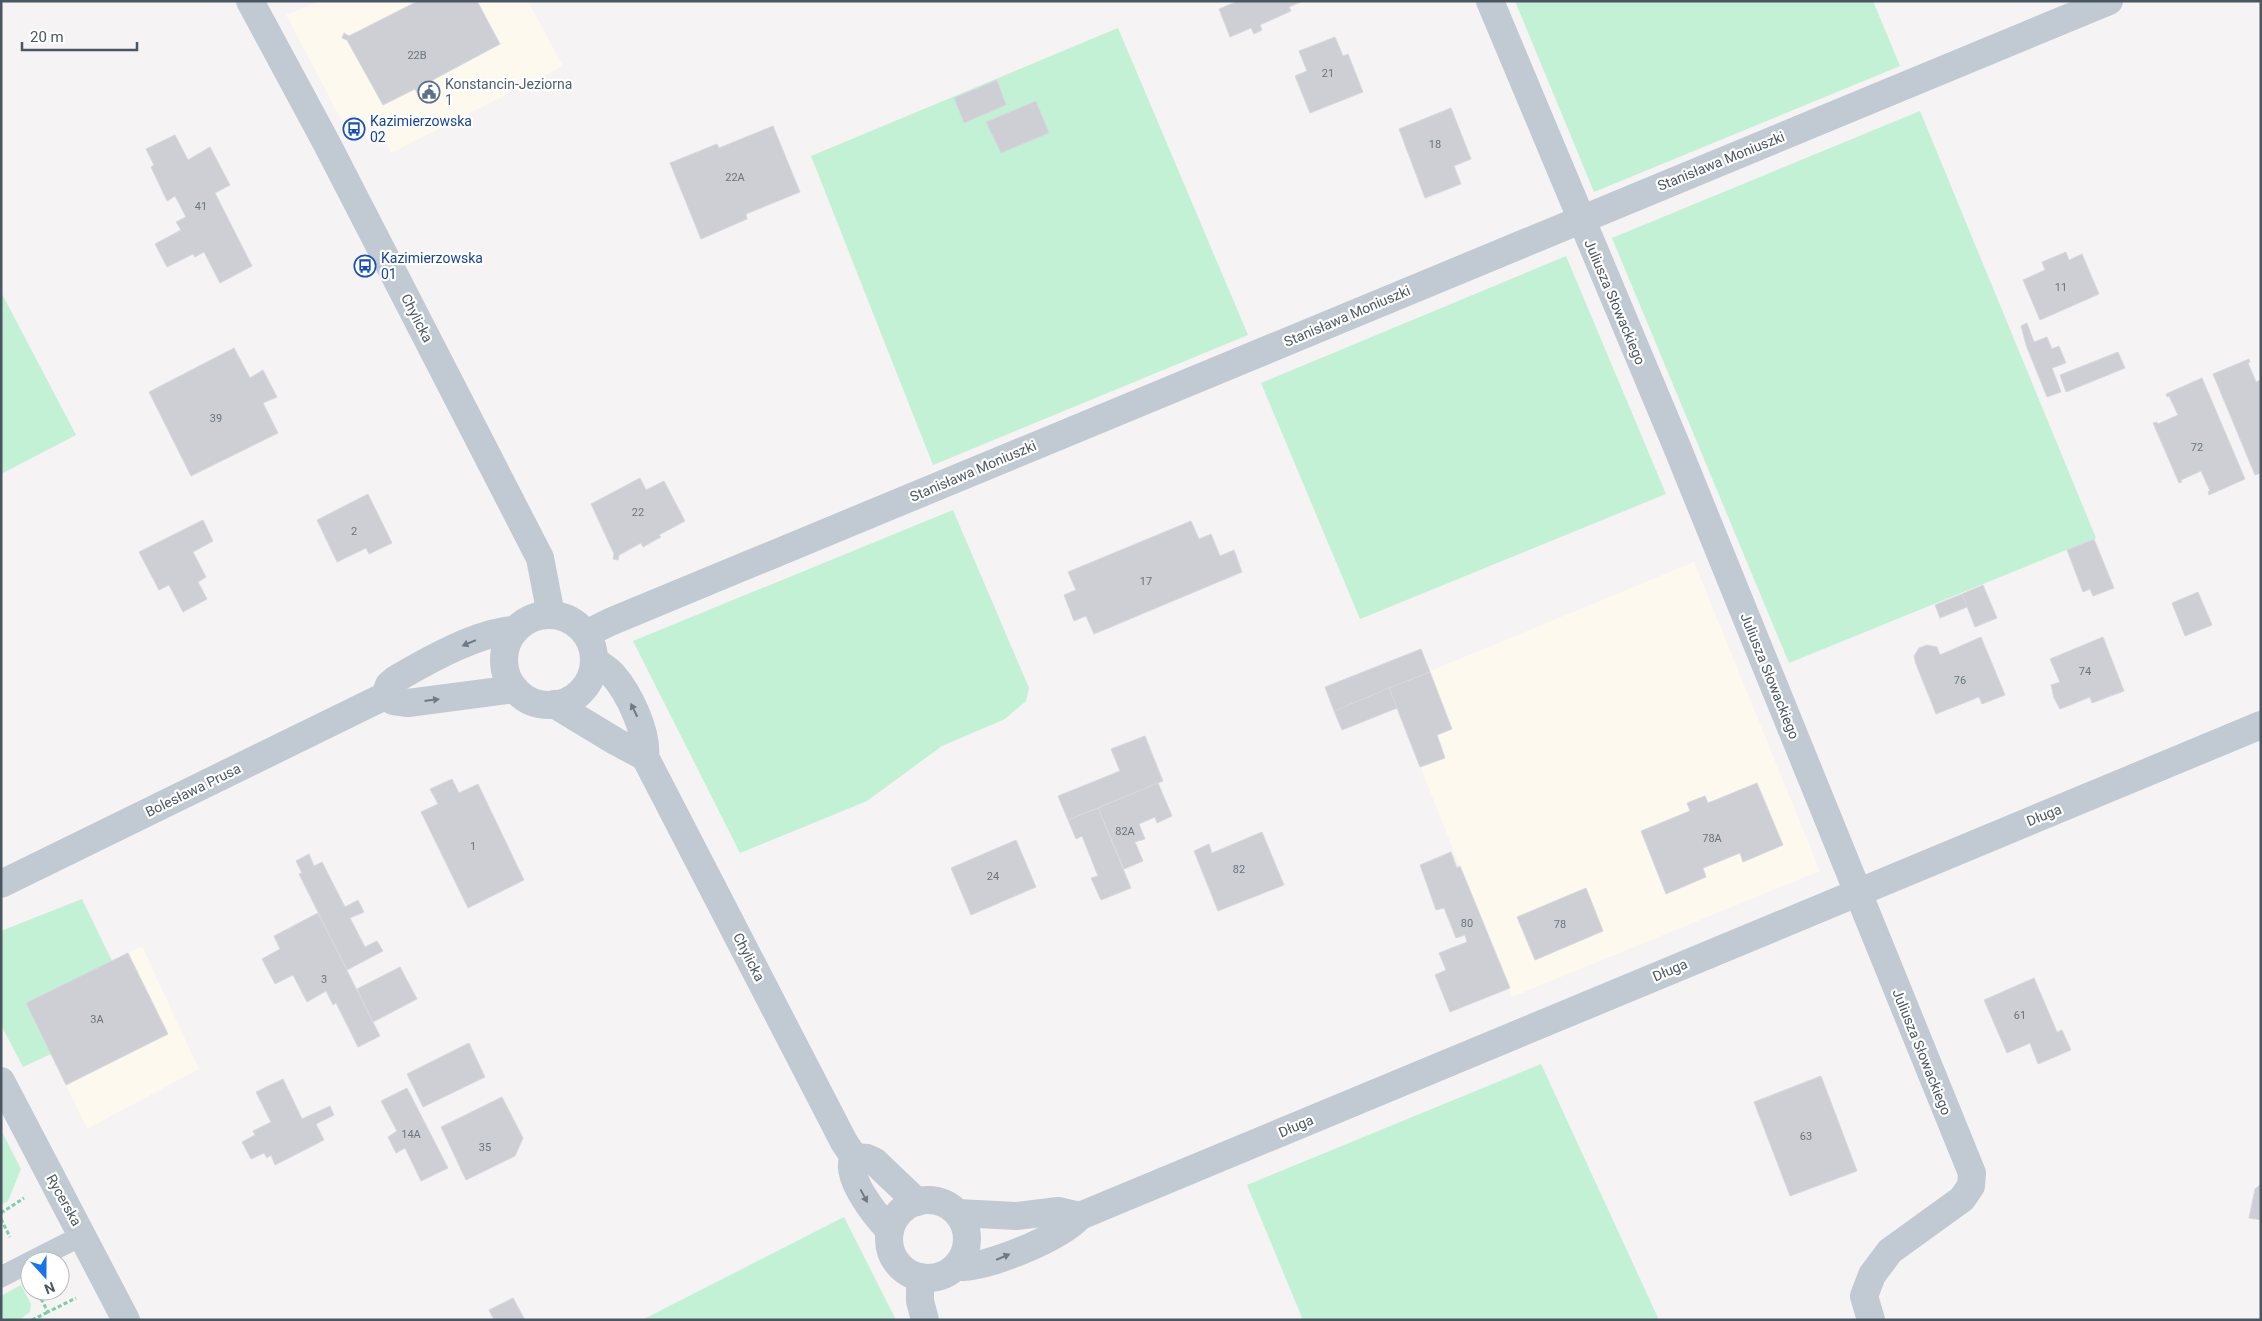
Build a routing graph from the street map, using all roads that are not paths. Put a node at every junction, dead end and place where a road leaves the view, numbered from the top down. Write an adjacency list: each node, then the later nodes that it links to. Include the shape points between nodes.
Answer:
1 (1490, 1): 4 (street, Juliusza Słowackiego)
2 (2109, 1): 4 (street, Stanisława Moniuszki)
3 (251, 2): 5 (street, Chylicka, via 540,558)
4 (1580, 219): 7 (street, Stanisława Moniuszki); 15 (street, Juliusza Słowackiego, via 1684,465)
5 (551, 615): 6 (street, via 538,617); 7 (street, via 577,624)
6 (515, 630): 9 (street, via 505,654 505,667); 10 (street, Bolesława Prusa, one-way to 10, via 476,640 405,674 389,685)
7 (586, 634): 8 (street)
8 (594, 660): 11 (street, via 586,686 577,696); 13 (street, Chylicka, one-way to 8, via 645,739 629,701 614,676)
9 (515, 689): 10 (street, one-way to 9, via 408,703); 11 (street, via 532,702)
10 (385, 696): 14 (street, Bolesława Prusa)
11 (554, 704): 13 (street)
12 (2261, 726): 15 (street, Długa)
13 (645, 757): 17 (street, Chylicka)
14 (1, 884)
15 (1857, 892): 20 (street, Długa); 30 (street, Juliusza Słowackiego, via 1972,1173 1972,1186 1962,1199 1890,1251 1872,1275 1864,1296)
16 (1, 1081): 22 (street, Rycerska)
17 (854, 1157): 18 (street, via 874,1160); 21 (street, Chylicka, one-way to 21, via 852,1172 856,1182 876,1216)
18 (917, 1202): 19 (street, via 942,1202); 21 (street, via 900,1212)
19 (958, 1213): 20 (street, via 1016,1216 1058,1211); 24 (street, via 967,1231 967,1244)
20 (1080, 1216): 24 (street, Długa, one-way to 20, via 992,1262 1068,1227)
21 (890, 1230): 27 (street, via 892,1253 899,1264)
22 (83, 1235): 23 (lane); 28 (street, Rycerska)
23 (52, 1251)
24 (956, 1267): 27 (street, via 945,1275)
25 (20, 1268): 26 (lane)
26 (1, 1277)
27 (920, 1277): 29 (street, via 920,1301)
28 (126, 1320)
29 (925, 1320)
30 (1871, 1320)

